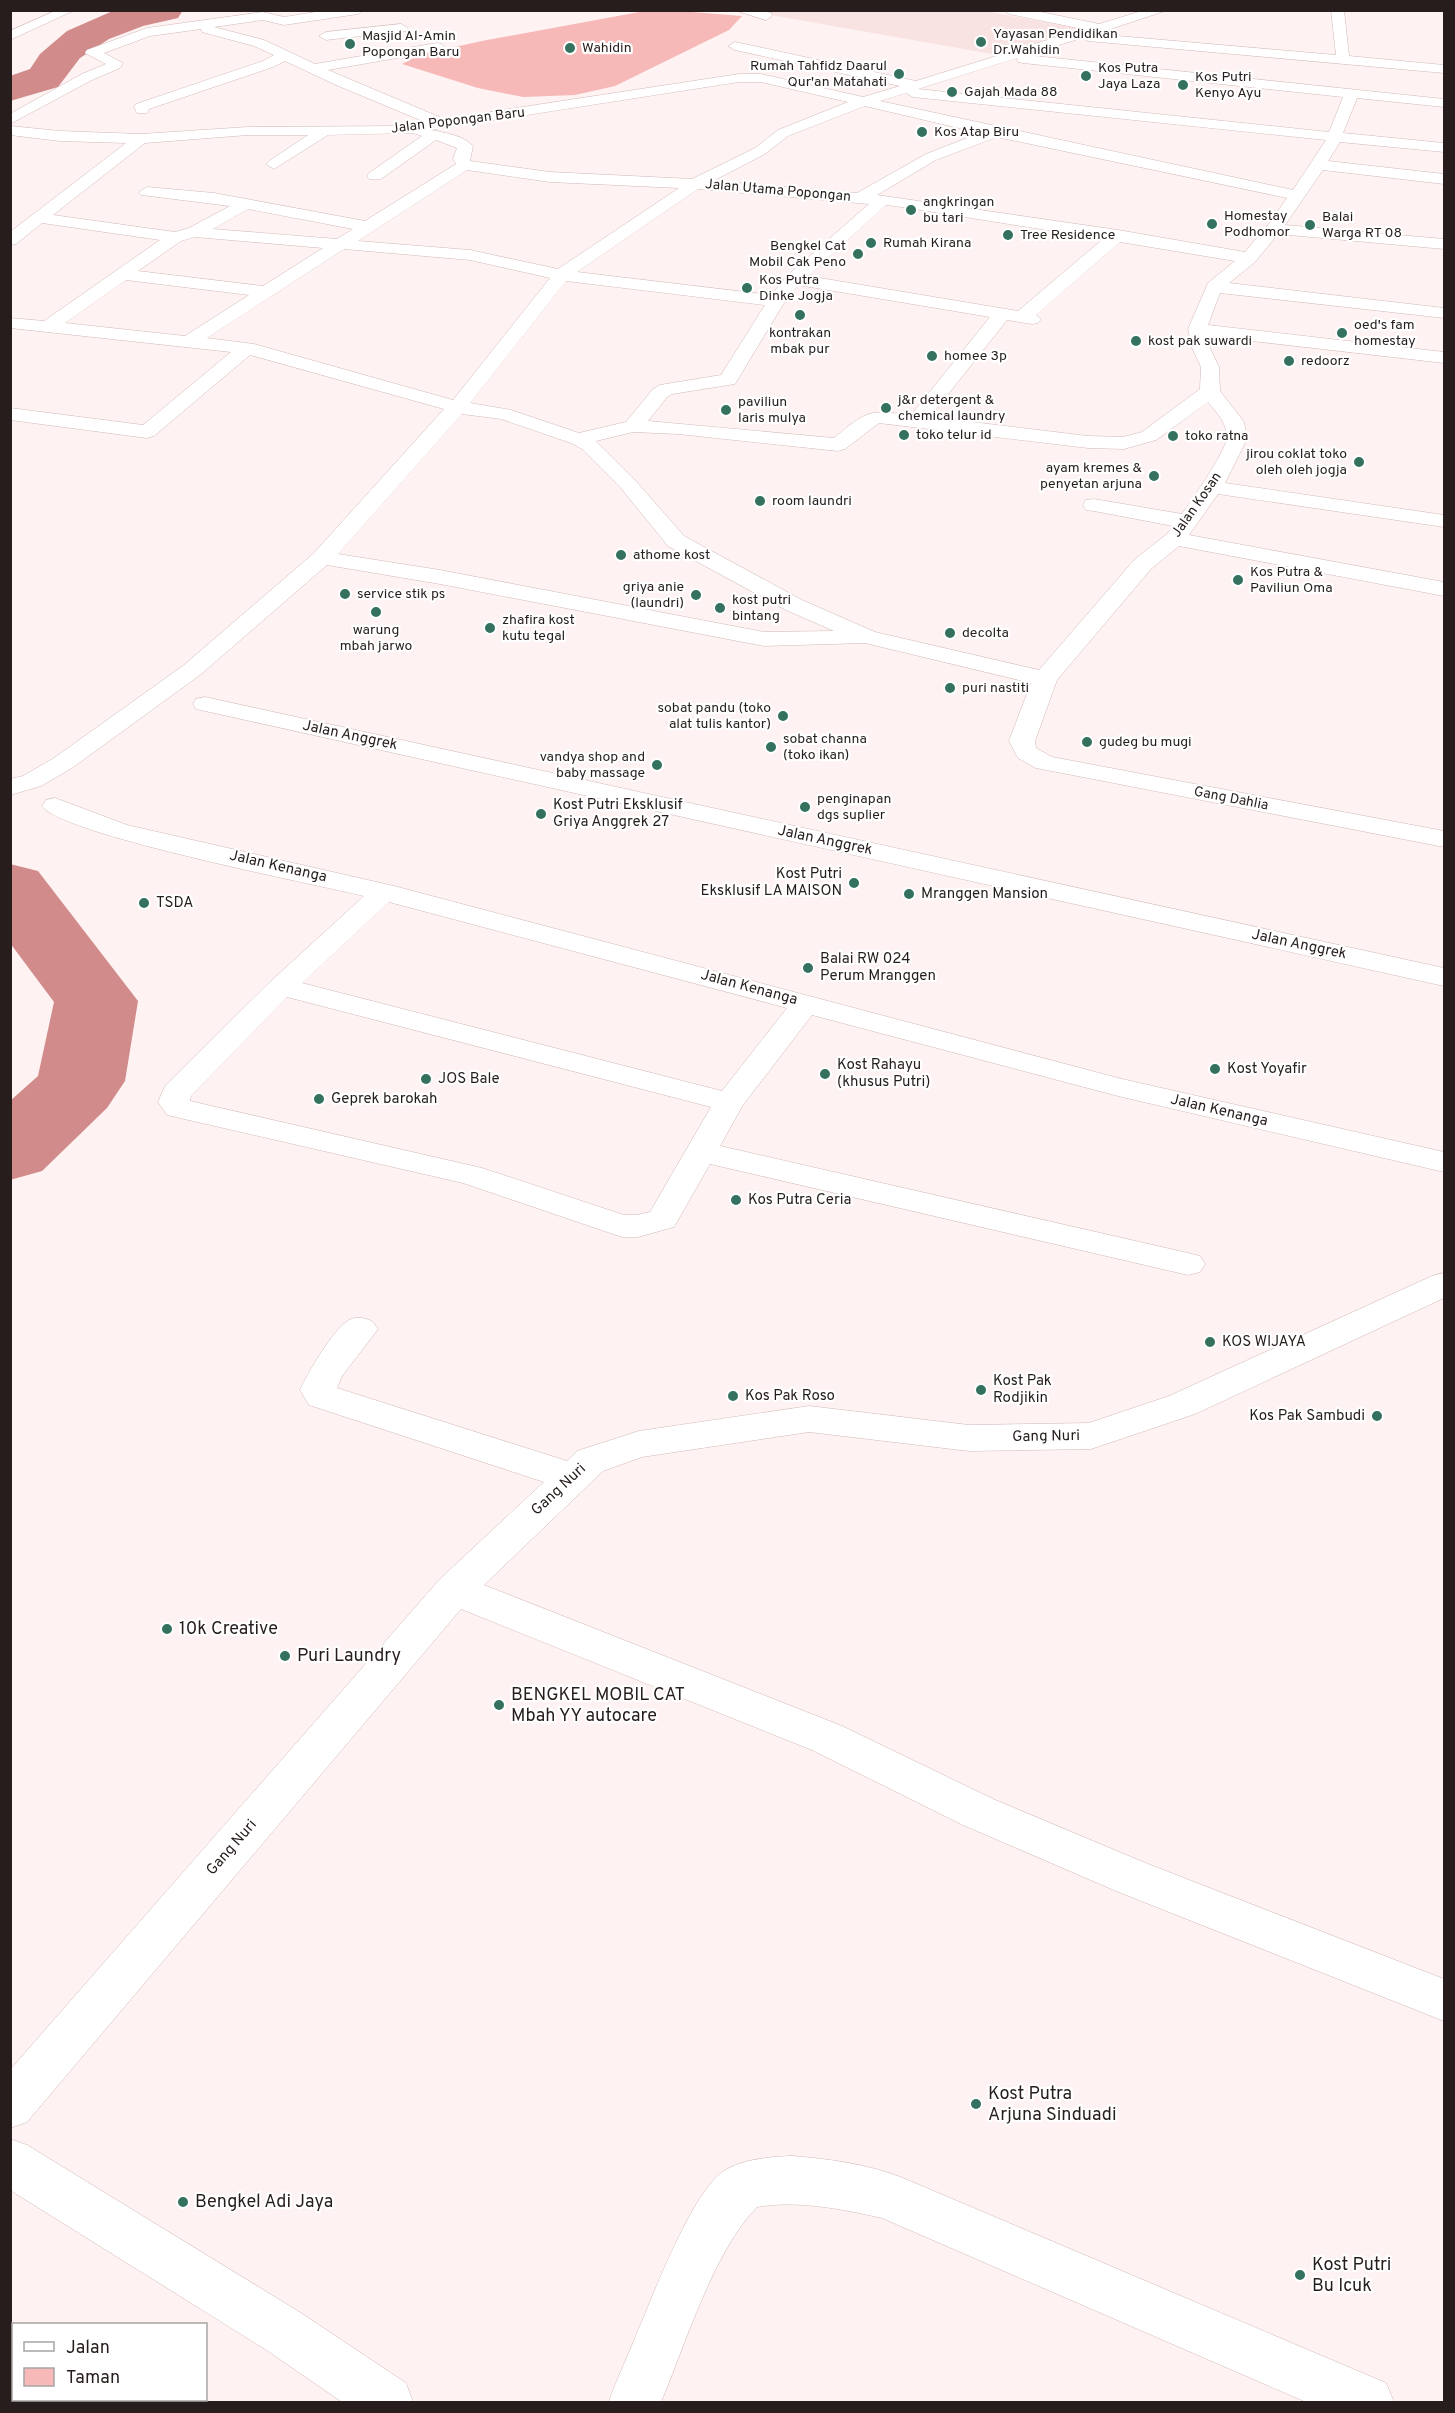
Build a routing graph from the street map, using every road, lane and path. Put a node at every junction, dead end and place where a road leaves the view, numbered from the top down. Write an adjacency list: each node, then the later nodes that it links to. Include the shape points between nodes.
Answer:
1 (69, 10): 11 (street)
2 (361, 10): 8 (street, via 284,21 266,16); 10 (street)
3 (740, 10): 7 (street)
4 (1009, 10): 9 (street)
5 (1162, 10): 9 (street, Jalan Utama Popongan)
6 (1336, 10): 19 (street)
7 (766, 16)
8 (190, 25): 15 (street); 29 (street, via 139,34 93,52 116,64)
9 (1102, 28): 12 (street, Jalan Utama Popongan)
10 (410, 32): 13 (street); 20 (street, via 437,47)
11 (10, 36)
12 (1077, 36): 18 (street, Jalan Utama Popongan); 19 (street)
13 (306, 38)
14 (283, 40): 15 (street)
15 (259, 43): 17 (street)
16 (735, 46): 22 (street)
17 (283, 56): 20 (street); 28 (street, via 140,109)
18 (1010, 57): 22 (street, Jalan Utama Popongan); 24 (street)
19 (1343, 60): 21 (street)
20 (313, 69): 31 (street)
21 (1444, 69)
22 (919, 85): 23 (street, Jalan Utama Popongan)
23 (899, 91): 25 (street, Jalan Utama Popongan); 37 (street)
24 (1352, 93): 26 (street); 37 (street, via 1338,114)
25 (866, 101): 31 (street, Jalan Popongan Baru, via 761,78 739,78); 35 (street, Jalan Popongan Baru); 44 (street, Jalan Utama Popongan, via 783,134 760,151)
26 (1444, 103)
27 (996, 113): 37 (street)
28 (167, 114)
29 (10, 120)
30 (204, 120): 33 (street)
31 (439, 129): 34 (street, Jalan Popongan Baru); 40 (street, via 465,146 461,159); 42 (street)
32 (10, 130): 36 (street, Jalan Popongan Baru)
33 (248, 131): 34 (street, Jalan Popongan Baru); 36 (street, Jalan Popongan Baru)
34 (324, 131): 39 (street)
35 (996, 132): 46 (street, Jalan Popongan Baru); 47 (street, via 931,157)
36 (141, 140): 50 (street)
37 (1332, 142): 38 (street); 41 (street)
38 (1444, 148)
39 (274, 164)
40 (464, 165): 44 (street, via 550,177); 51 (street)
41 (1319, 165): 43 (street); 46 (street)
42 (375, 176)
43 (1444, 179)
44 (695, 184): 47 (street, Jalan Utama Popongan); 61 (street)
45 (147, 192): 49 (street, via 214,198)
46 (1295, 195): 52 (street)
47 (860, 198): 48 (street, Jalan Utama Popongan)
48 (883, 200): 54 (street, Jalan Utama Popongan); 62 (street)
49 (243, 205): 51 (street); 53 (street)
50 (39, 218): 55 (street); 56 (street)
51 (366, 226): 57 (street)
52 (1274, 229): 58 (street); 59 (street)
53 (195, 232): 55 (street); 57 (street)
54 (1118, 236): 59 (street, Jalan Utama Popongan); 67 (street)
55 (174, 237): 60 (street)
56 (10, 240)
57 (339, 243): 61 (street, via 470,255); 64 (street)
58 (1444, 244)
59 (1249, 258): 63 (street)
60 (120, 274): 64 (street); 69 (street)
61 (561, 275): 65 (street); 75 (street)
62 (794, 279): 65 (street); 67 (street)
63 (1214, 287): 66 (street); 70 (street)
64 (264, 292): 71 (street)
65 (776, 301): 78 (street, via 728,380 667,389)
66 (1444, 313)
67 (1019, 317): 77 (street)
68 (10, 323): 69 (street)
69 (48, 327): 71 (street)
70 (1197, 329): 73 (street); 74 (street, via 1210,367)
71 (188, 342): 72 (street)
72 (247, 348): 75 (street); 76 (street, via 147,432)
73 (1444, 358)
74 (1210, 390): 77 (street, via 1149,436 1124,443); 80 (street, Jalan Kosan, via 1234,422 1237,439)
75 (457, 407): 79 (street, via 504,414); 84 (street)
76 (10, 414)
77 (916, 422): 78 (street, via 887,417 868,420 838,445)
78 (633, 426): 79 (street)
79 (579, 439): 86 (street, via 627,483 676,541 794,605)
80 (1212, 488): 82 (street); 83 (street, Jalan Kosan)
81 (1094, 505): 83 (street)
82 (1444, 521)
83 (1181, 530): 85 (street); 87 (street, Jalan Kosan, via 1143,564)
84 (322, 558): 86 (street, via 754,638); 90 (street, via 192,670 63,763 32,781)
85 (1444, 589)
86 (867, 638): 87 (street)
87 (1045, 679): 89 (street, Jalan Kosan, via 1022,741)
88 (205, 704): 94 (street, Jalan Anggrek)
89 (1023, 748): 92 (street, Gang Dahlia, via 1029,756 1045,763)
90 (10, 787)
91 (55, 806): 93 (street, Jalan Kenanga, via 119,831)
92 (1444, 839)
93 (384, 892): 95 (street); 96 (street, Jalan Kenanga)
94 (1444, 977)
95 (281, 987): 97 (street); 98 (street, via 176,1093 174,1102 178,1108 471,1175 622,1226 662,1219)
96 (806, 1003): 97 (street); 99 (street, Jalan Kenanga, via 1118,1087)
97 (729, 1102): 98 (street)
98 (700, 1152): 100 (street)
99 (1444, 1162)
100 (1188, 1264)
101 (1444, 1284): 103 (street, Gang Nuri, via 1182,1405 1091,1436 969,1438 809,1419 639,1444 591,1461)
102 (360, 1329): 103 (street, via 326,1371 318,1390 322,1396)
103 (573, 1477): 104 (street, Gang Nuri)
104 (454, 1590): 105 (street, via 827,1738 887,1770 1052,1845); 106 (street, Gang Nuri)
105 (1444, 2000)
106 (10, 2106)
107 (10, 2162): 108 (street, via 283,2331)
108 (387, 2403)
109 (635, 2403): 110 (street, via 710,2227 739,2190 771,2181 822,2182 885,2195)
110 (1367, 2403)

